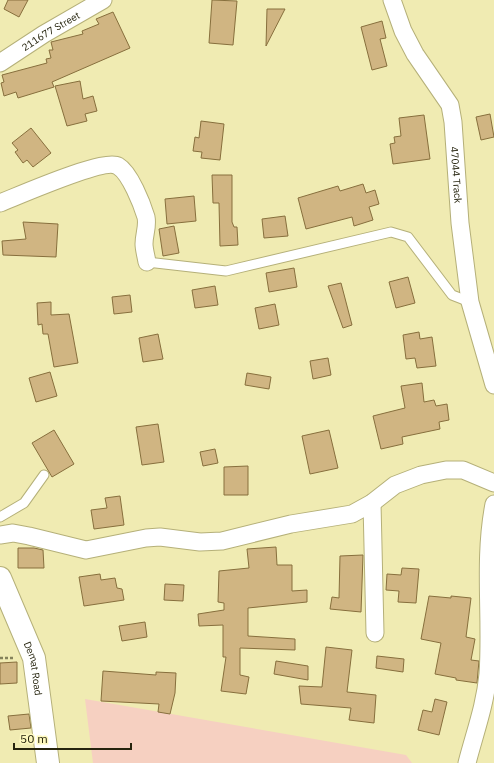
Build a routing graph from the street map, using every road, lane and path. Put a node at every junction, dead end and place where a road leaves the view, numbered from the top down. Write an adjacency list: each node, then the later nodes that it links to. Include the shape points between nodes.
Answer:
1 (103, 0): 3 (street, 211677 Street)
2 (392, 0): 6 (street, 47044 Track, via 403,31 415,54 450,105)
3 (0, 63)
4 (0, 203): 5 (street, via 103,165 118,166 127,174 146,216 144,244)
5 (147, 262): 6 (lane, via 226,271 391,232 408,237 452,295)
6 (470, 302): 7 (street, 47044 Track)
7 (494, 384)
8 (44, 475): 12 (lane, via 24,504)
9 (494, 483): 10 (street, via 463,470 446,470 409,478 395,485)
10 (372, 503): 13 (street, via 352,514 291,524 222,541 200,542 160,537 86,550 13,533); 15 (street)
11 (494, 504): 17 (street, via 487,560 488,672 485,703)
12 (0, 517)
13 (0, 535)
14 (0, 578): 16 (street, Demat Road, via 34,658)
15 (375, 633)
16 (48, 763)
17 (467, 763)

